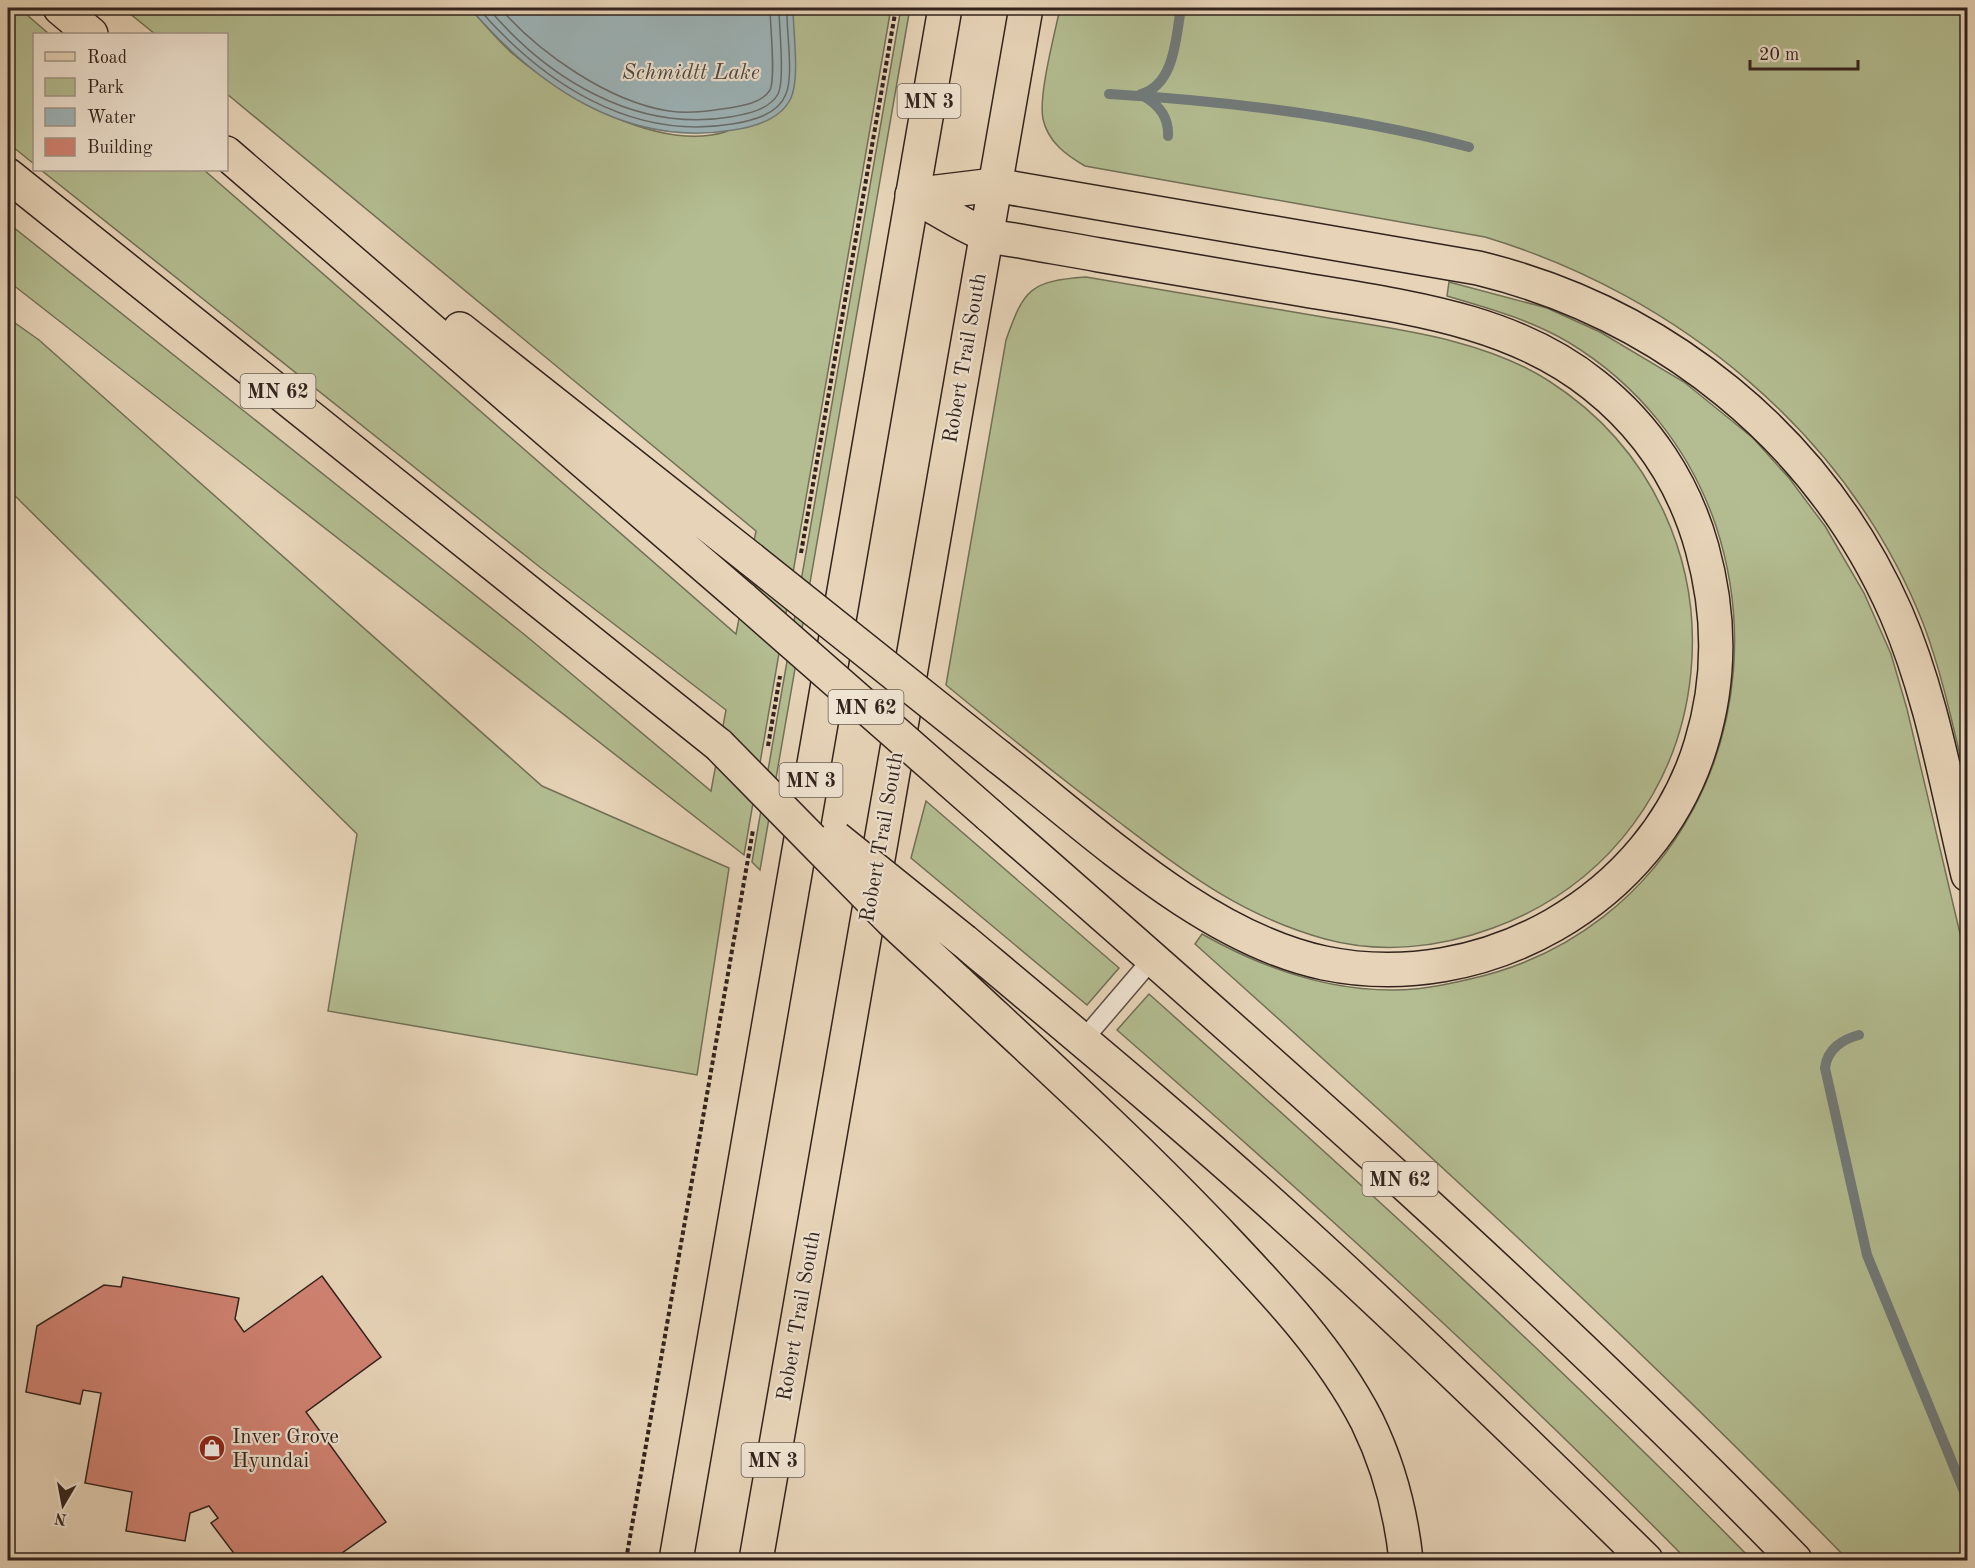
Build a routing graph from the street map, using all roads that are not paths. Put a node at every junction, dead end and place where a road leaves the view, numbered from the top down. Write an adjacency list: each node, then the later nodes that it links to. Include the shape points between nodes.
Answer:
1 (60, 8): 4 (main road)
2 (945, 8): 9 (main road, MN 3)
3 (1026, 8): 8 (main road, Robert Trail South / MN 3)
4 (90, 33)
5 (228, 146): 10 (main road, bridge, via 1138,866 1193,905 1247,936 1295,956 1368,969 1397,971 1461,963 1505,950 1551,928 1599,894 1642,852 1675,803 1699,752 1714,685 1717,640 1713,597 1699,537 1685,499 1667,465 1617,404 1544,351 1502,333 1414,309)
6 (228, 155): 13 (main road, MN 62, bridge)
7 (8, 175): 11 (main road, MN 62)
8 (994, 185): 9 (main road); 10 (main road, Robert Trail South / MN 3); 12 (main road, via 1506,275 1593,306 1695,366 1767,424 1805,466 1850,529 1882,584 1921,684)
9 (912, 195): 10 (main road); 15 (main road, MN 3)
10 (986, 235): 16 (main road, Robert Trail South / MN 3)
11 (720, 745): 14 (main road, MN 62, bridge); 17 (main road, bridge, via 891,920 1118,1130 1267,1284 1321,1349 1374,1437 1391,1485)
12 (1968, 875)
13 (1153, 958): 14 (lane); 19 (main road, MN 62, via 1489,1261)
14 (1083, 1040): 18 (main road, MN 62, via 1307,1236 1481,1397)
15 (676, 1560)
16 (756, 1560)
17 (1406, 1560)
18 (1646, 1560)
19 (1795, 1560)

